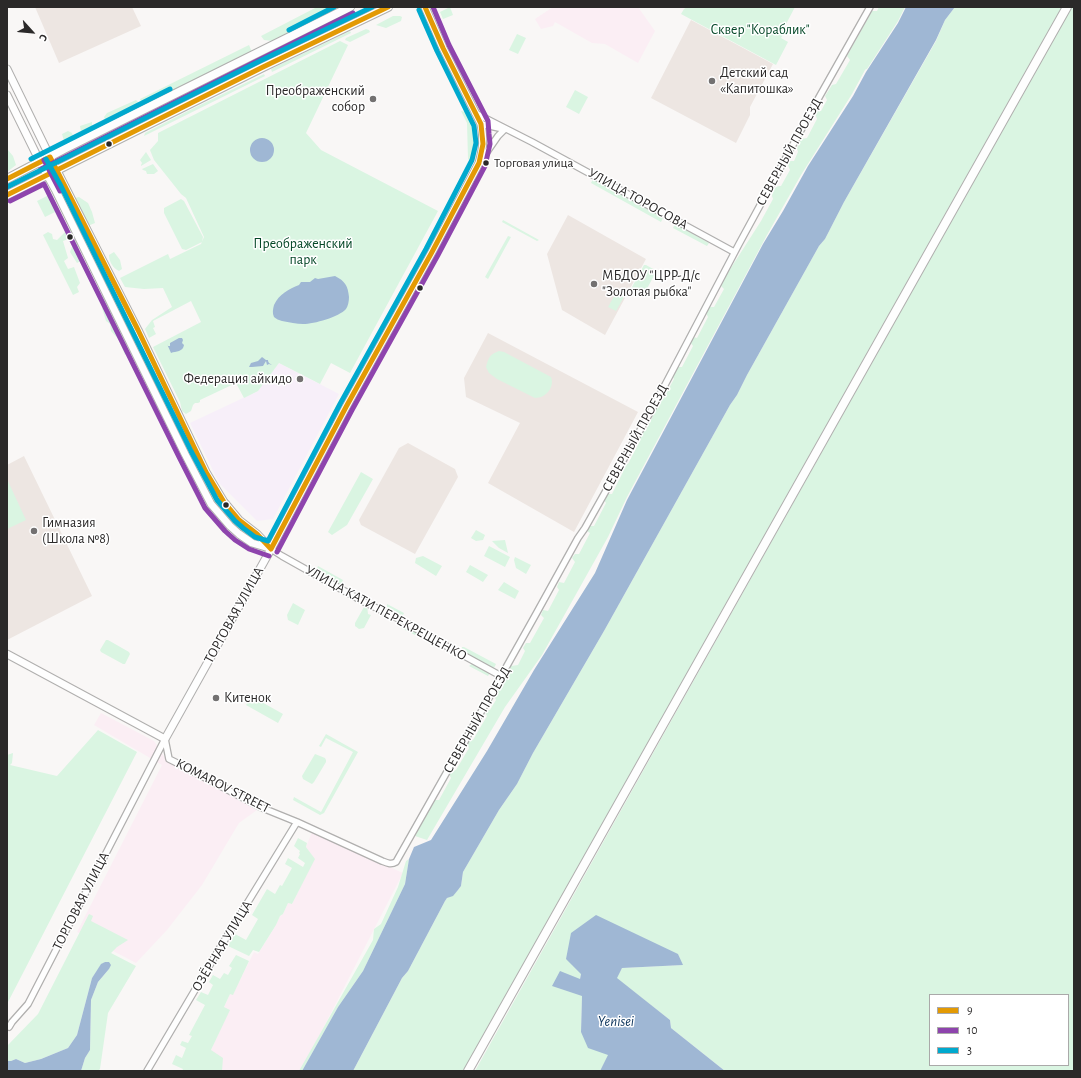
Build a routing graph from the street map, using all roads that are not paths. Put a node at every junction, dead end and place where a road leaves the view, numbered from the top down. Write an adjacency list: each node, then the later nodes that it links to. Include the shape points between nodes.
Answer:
1 (350, 7): 12 (main road)
2 (388, 7): 15 (main road)
3 (425, 7): 8 (street)
4 (870, 7): 19 (street, СЕВЕРНЫЙ ПРОЕЗД)
5 (1067, 7): 28 (main road)
6 (7, 69): 12 (street, УЛИЦА КАТИ ПЕРЕКРЕЩЕНКО)
7 (7, 95): 13 (street, УЛИЦА КАТИ ПЕРЕКРЕЩЕНКО)
8 (475, 113): 9 (street, УЛИЦА ТОРОСОВА); 10 (street, ТОРГОВАЯ УЛИЦА)
9 (490, 121): 10 (street); 11 (street, УЛИЦА ТОРОСОВА)
10 (481, 124): 11 (street); 14 (street, ТОРГОВАЯ УЛИЦА, via 483,150)
11 (505, 129): 14 (street); 19 (street, УЛИЦА ТОРОСОВА)
12 (50, 157): 13 (main road); 15 (street, УЛИЦА КАТИ ПЕРЕКРЕЩЕНКО)
13 (40, 162): 16 (street, УЛИЦА КАТИ ПЕРЕКРЕЩЕНКО); 17 (main road)
14 (479, 163): 20 (street, ТОРГОВАЯ УЛИЦА)
15 (57, 170): 16 (main road); 20 (street, УЛИЦА КАТИ ПЕРЕКРЕЩЕНКО, via 206,472 224,502 239,520)
16 (47, 175): 18 (main road); 20 (street, УЛИЦА КАТИ ПЕРЕКРЕЩЕНКО, via 211,504 239,534 252,543)
17 (7, 179)
18 (7, 195)
19 (734, 252): 22 (street, СЕВЕРНЫЙ ПРОЕЗД, via 656,402)
20 (271, 549): 22 (street, УЛИЦА КАТИ ПЕРЕКРЕЩЕНКО); 23 (street, ТОРГОВАЯ УЛИЦА)
21 (7, 654): 23 (street)
22 (501, 676): 25 (street, СЕВЕРНЫЙ ПРОЕЗД, via 461,750)
23 (164, 739): 24 (street, KOMAROV STREET, via 170,759 260,807); 26 (street, ТОРГОВАЯ УЛИЦА, via 28,1004)
24 (298, 822): 25 (street, KOMAROV STREET); 27 (street, ОЗЁРНАЯ УЛИЦА)
25 (393, 864)
26 (9, 1027)
27 (147, 1071)
28 (468, 1071)

